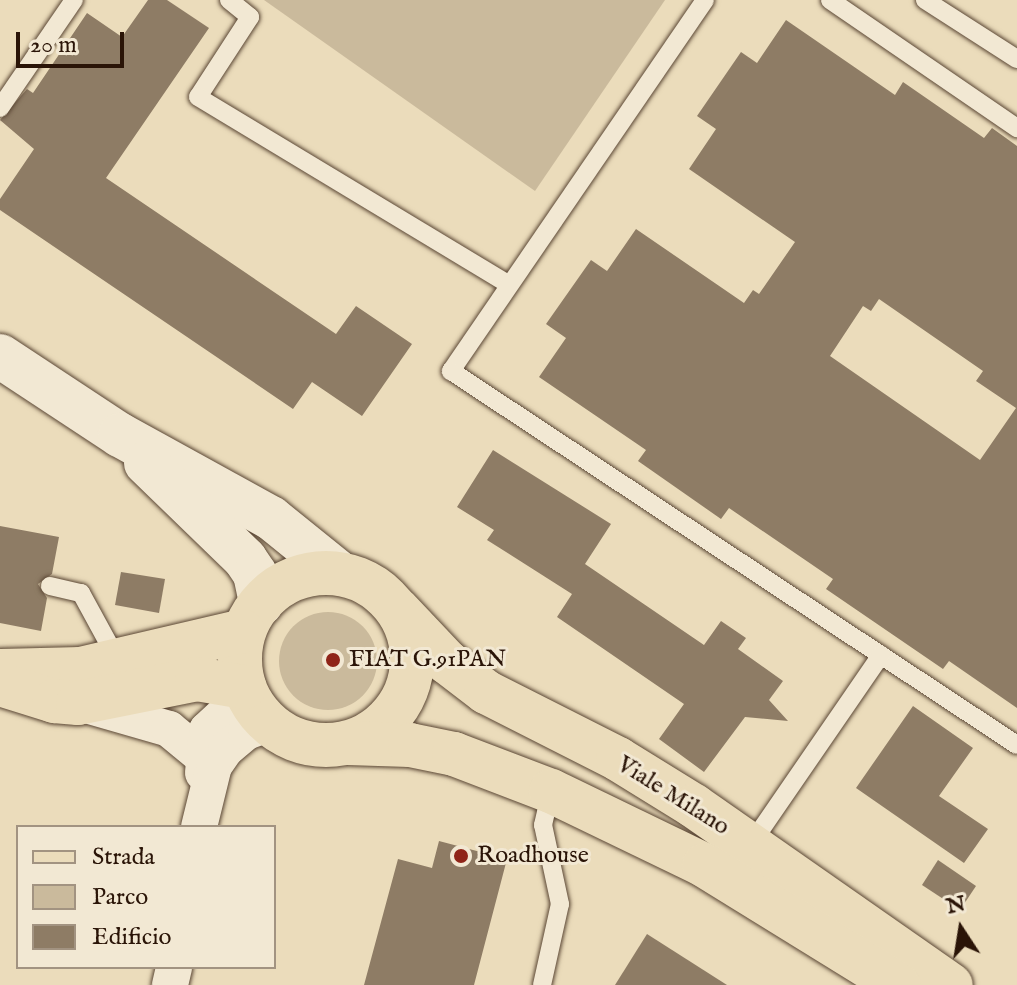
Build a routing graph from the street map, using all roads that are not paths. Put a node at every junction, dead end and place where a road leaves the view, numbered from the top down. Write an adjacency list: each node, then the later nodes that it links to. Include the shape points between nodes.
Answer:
1 (74, 0): 7 (lane)
2 (229, 0): 9 (lane, via 250,17 198,97)
3 (705, 0): 9 (lane)
4 (830, 0): 8 (lane)
5 (925, 0): 6 (lane)
6 (1017, 59)
7 (0, 108)
8 (1017, 128)
9 (508, 284): 16 (lane, via 451,371)
10 (0, 356): 11 (street)
11 (120, 435): 12 (street, via 271,518); 15 (street, via 234,545 255,574)
12 (338, 572): 14 (main road, via 377,590); 15 (main road, via 299,578)
13 (50, 586): 17 (lane, via 81,593)
14 (397, 609): 22 (main road, via 409,634 413,661 408,688 395,713 375,731); 27 (main road, Viale Milano, via 447,662 486,692 618,759)
15 (252, 617): 17 (main road); 20 (main road)
16 (881, 655): 23 (lane); 27 (lane)
17 (118, 661): 18 (main road, via 56,671)
18 (0, 671)
19 (0, 684): 21 (main road)
20 (253, 701): 21 (main road, via 197,679); 22 (main road, via 292,739 320,746); 24 (street, via 215,718); 26 (street, via 246,732 226,749)
21 (78, 703): 24 (street, via 169,729)
22 (348, 743): 25 (main road, Viale Milano, via 395,743 454,754)
23 (1017, 745)
24 (203, 757): 26 (street)
25 (551, 791): 27 (main road, Viale Milano); 28 (lane, via 543,825 560,904)
26 (202, 811)
27 (739, 862): 29 (main road, Viale Milano); 30 (main road, Viale Milano)
28 (542, 985)
29 (898, 985)
30 (951, 985)

